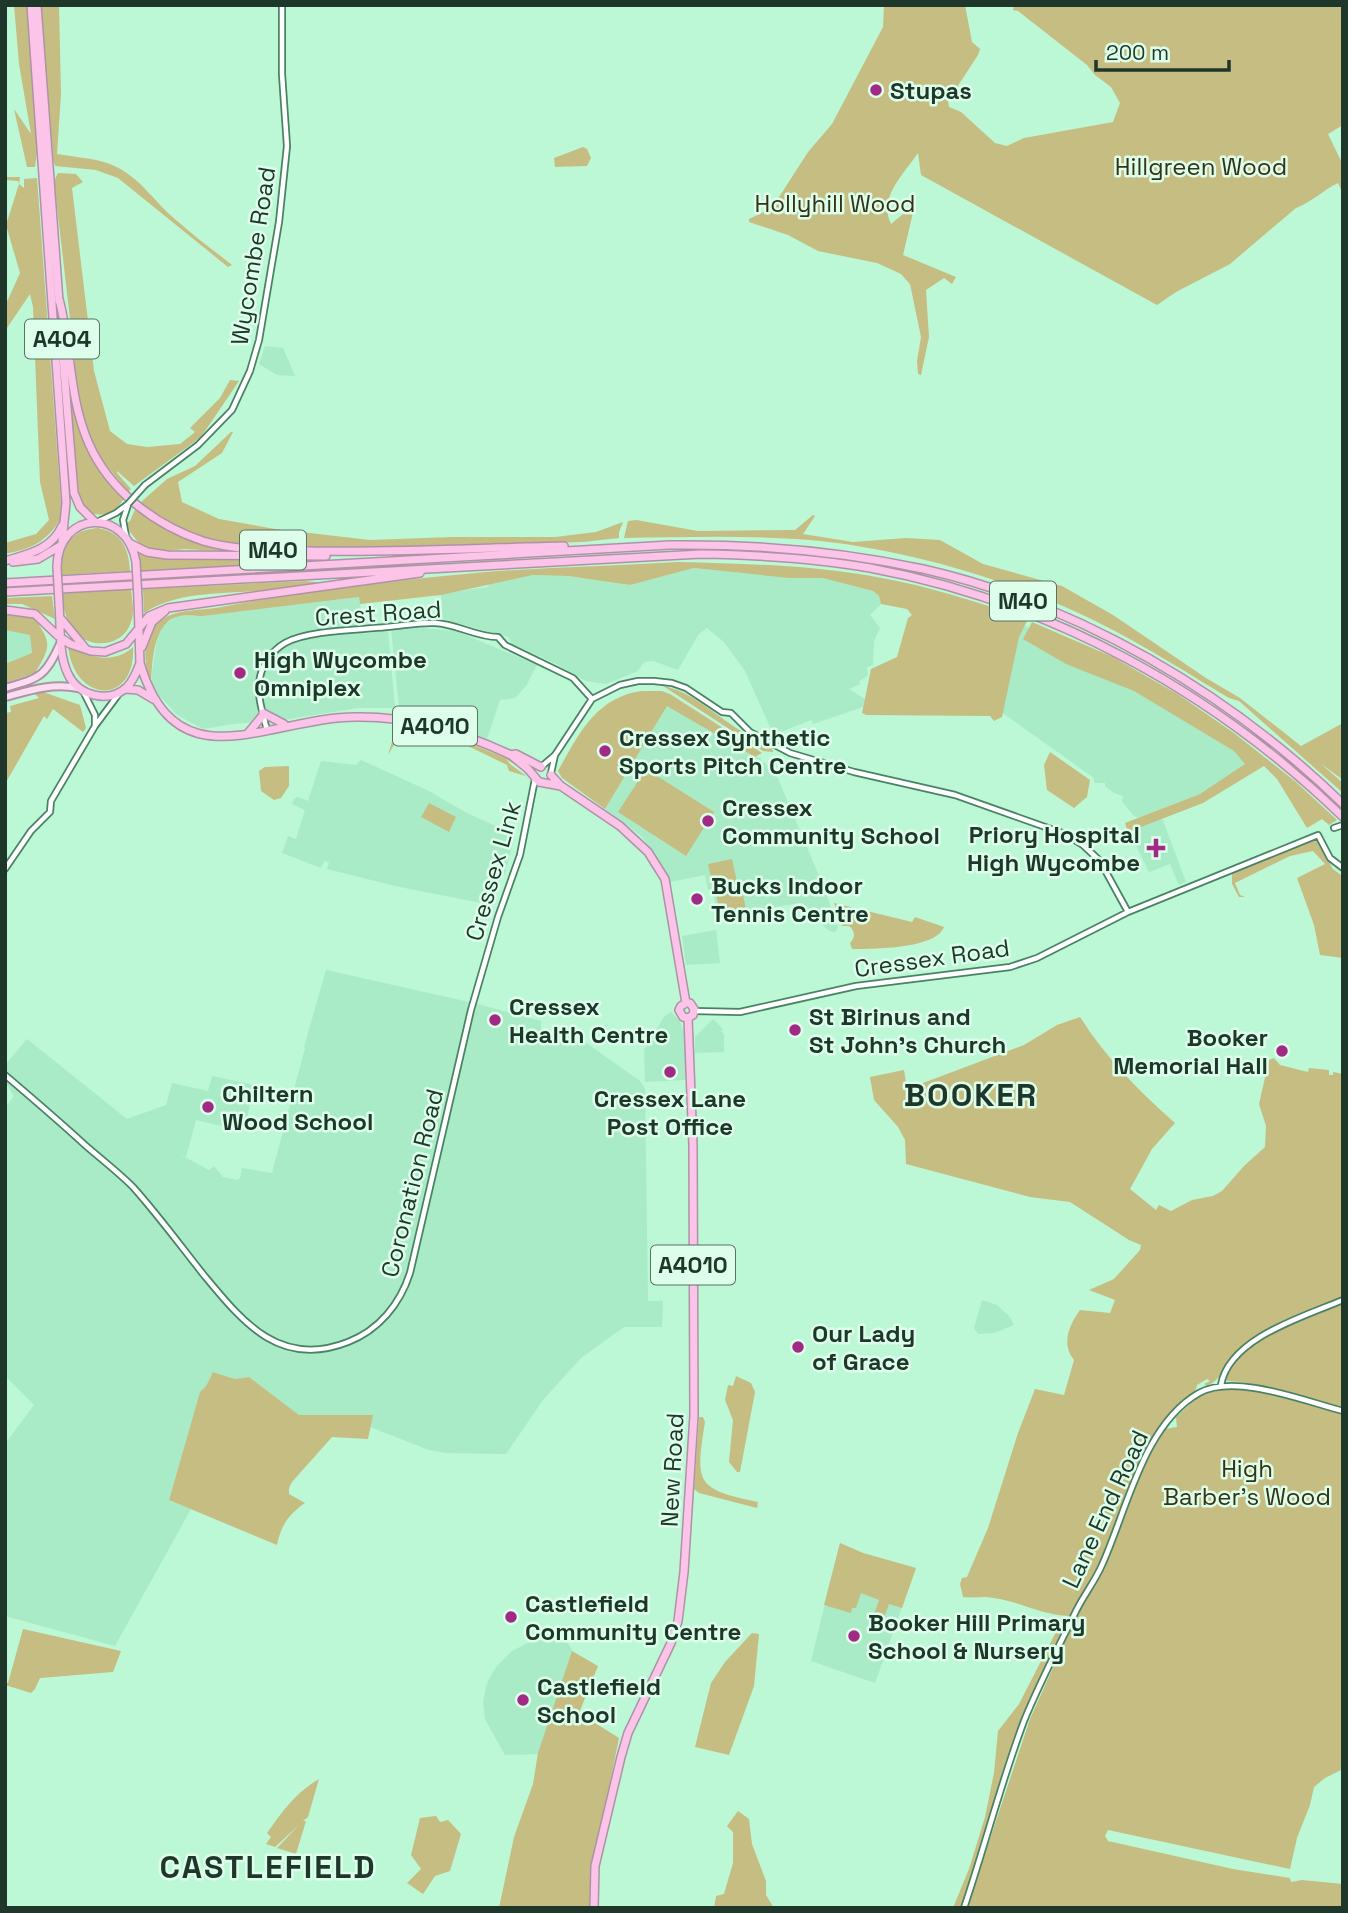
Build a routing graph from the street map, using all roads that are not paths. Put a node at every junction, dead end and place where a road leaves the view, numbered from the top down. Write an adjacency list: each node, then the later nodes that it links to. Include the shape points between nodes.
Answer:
1 (30, 5): 4 (highway, A404)
2 (37, 5): 4 (highway, A404)
3 (282, 5): 7 (street, Wycombe Road, bridge, via 287,146 260,340 232,410)
4 (46, 162): 5 (highway, A404)
5 (47, 185): 6 (highway, A404); 8 (highway, A404)
6 (59, 299): 9 (highway, A404, via 74,493 79,507); 13 (highway, M40, via 75,404 100,465 130,499 184,534 229,547 324,551)
7 (128, 504): 9 (street, Wycombe Road); 10 (street)
8 (65, 520): 11 (highway, A404); 15 (highway, via 53,541 41,550)
9 (96, 522): 10 (highway); 11 (highway, via 73,530)
10 (125, 536): 12 (highway)
11 (61, 544): 15 (highway, via 38,559); 21 (highway, bridge, via 57,566)
12 (131, 544): 14 (highway, M40, via 167,555); 22 (highway, bridge)
13 (647, 546): 14 (highway, M40); 46 (highway, M40, via 721,544 825,552 924,569 1032,604 1096,630 1183,680 1281,749)
14 (509, 554): 17 (highway, M40)
15 (5, 562)
16 (486, 564): 18 (highway, M40); 19 (highway, M40); 47 (highway, M40, via 701,554 776,556 869,568 963,590 1099,643 1182,689 1303,779)
17 (5, 583)
18 (5, 592)
19 (168, 608): 22 (highway, M40, via 155,612); 25 (highway, via 152,622)
20 (5, 610): 23 (highway, via 35,614)
21 (60, 616): 23 (highway); 24 (highway)
22 (139, 628): 24 (highway, via 116,650); 25 (highway)
23 (61, 641): 24 (highway); 27 (main road, via 51,665 40,676); 28 (highway, via 67,672)
24 (86, 649)
25 (140, 653): 26 (highway)
26 (140, 663): 29 (highway, via 133,680); 32 (highway, A4010)
27 (5, 688)
28 (81, 690): 29 (highway, via 104,696); 30 (main road, via 46,685); 35 (street, via 95,715)
29 (122, 690): 32 (highway, A4010, via 138,690); 35 (street)
30 (5, 697)
31 (592, 699): 33 (street, Crest Road, via 573,678 505,645 498,637 432,623 298,637 285,643 267,659 260,676); 39 (street); 52 (street, via 620,685 672,683 731,713 750,732 790,753 956,795 1045,826 1083,845 1100,861)
32 (153, 700): 37 (highway, A4010, via 173,721 198,734)
33 (263, 714): 34 (highway); 36 (street, Crest Road); 37 (highway)
34 (286, 725): 36 (highway, A4010); 38 (highway, A4010, via 354,717 399,719 458,732)
35 (95, 726): 51 (street, via 51,801 50,812)
36 (267, 730): 37 (highway, A4010)
37 (246, 735)
38 (511, 755): 40 (highway, A4010); 42 (highway, A4010)
39 (555, 755): 40 (street); 41 (street)
40 (541, 767): 41 (highway, A4010); 42 (highway)
41 (551, 774): 43 (highway); 44 (highway, A4010)
42 (535, 778): 43 (highway, A4010); 45 (street, Cressex Link)
43 (544, 784): 44 (highway, A4010); 45 (street, Cressex Link)
44 (561, 786): 54 (highway, A4010, via 620,826 648,852 665,879)
45 (533, 793): 53 (street, Cressex Link, via 520,855)
46 (1343, 804)
47 (1343, 817)
48 (1343, 825): 49 (street)
49 (1334, 828)
50 (1343, 868): 52 (street, Cressex Road, via 1330,858 1318,835)
51 (5, 869)
52 (1128, 912): 55 (street, Cressex Road, via 1010,967 852,986 740,1012)
53 (486, 958): 56 (street, Coronation Road, via 406,1286 385,1318 360,1337 332,1347 302,1348 276,1342 252,1329 120,1175)
54 (686, 1003): 55 (highway, via 692,1005); 55 (highway, via 679,1010 683,1017)
55 (691, 1015): 60 (highway, New Road / A4010, via 695,1391 684,1572 671,1643 628,1733 619,1764 595,1866)
56 (5, 1075)
57 (1343, 1300): 58 (street, via 1285,1322 1256,1339 1226,1368)
58 (1221, 1385): 59 (street, via 1257,1388); 61 (street, Lane End Road, via 1182,1406 1147,1456 1100,1570 1024,1722)
59 (1343, 1411)
60 (594, 1908)
61 (964, 1908)

